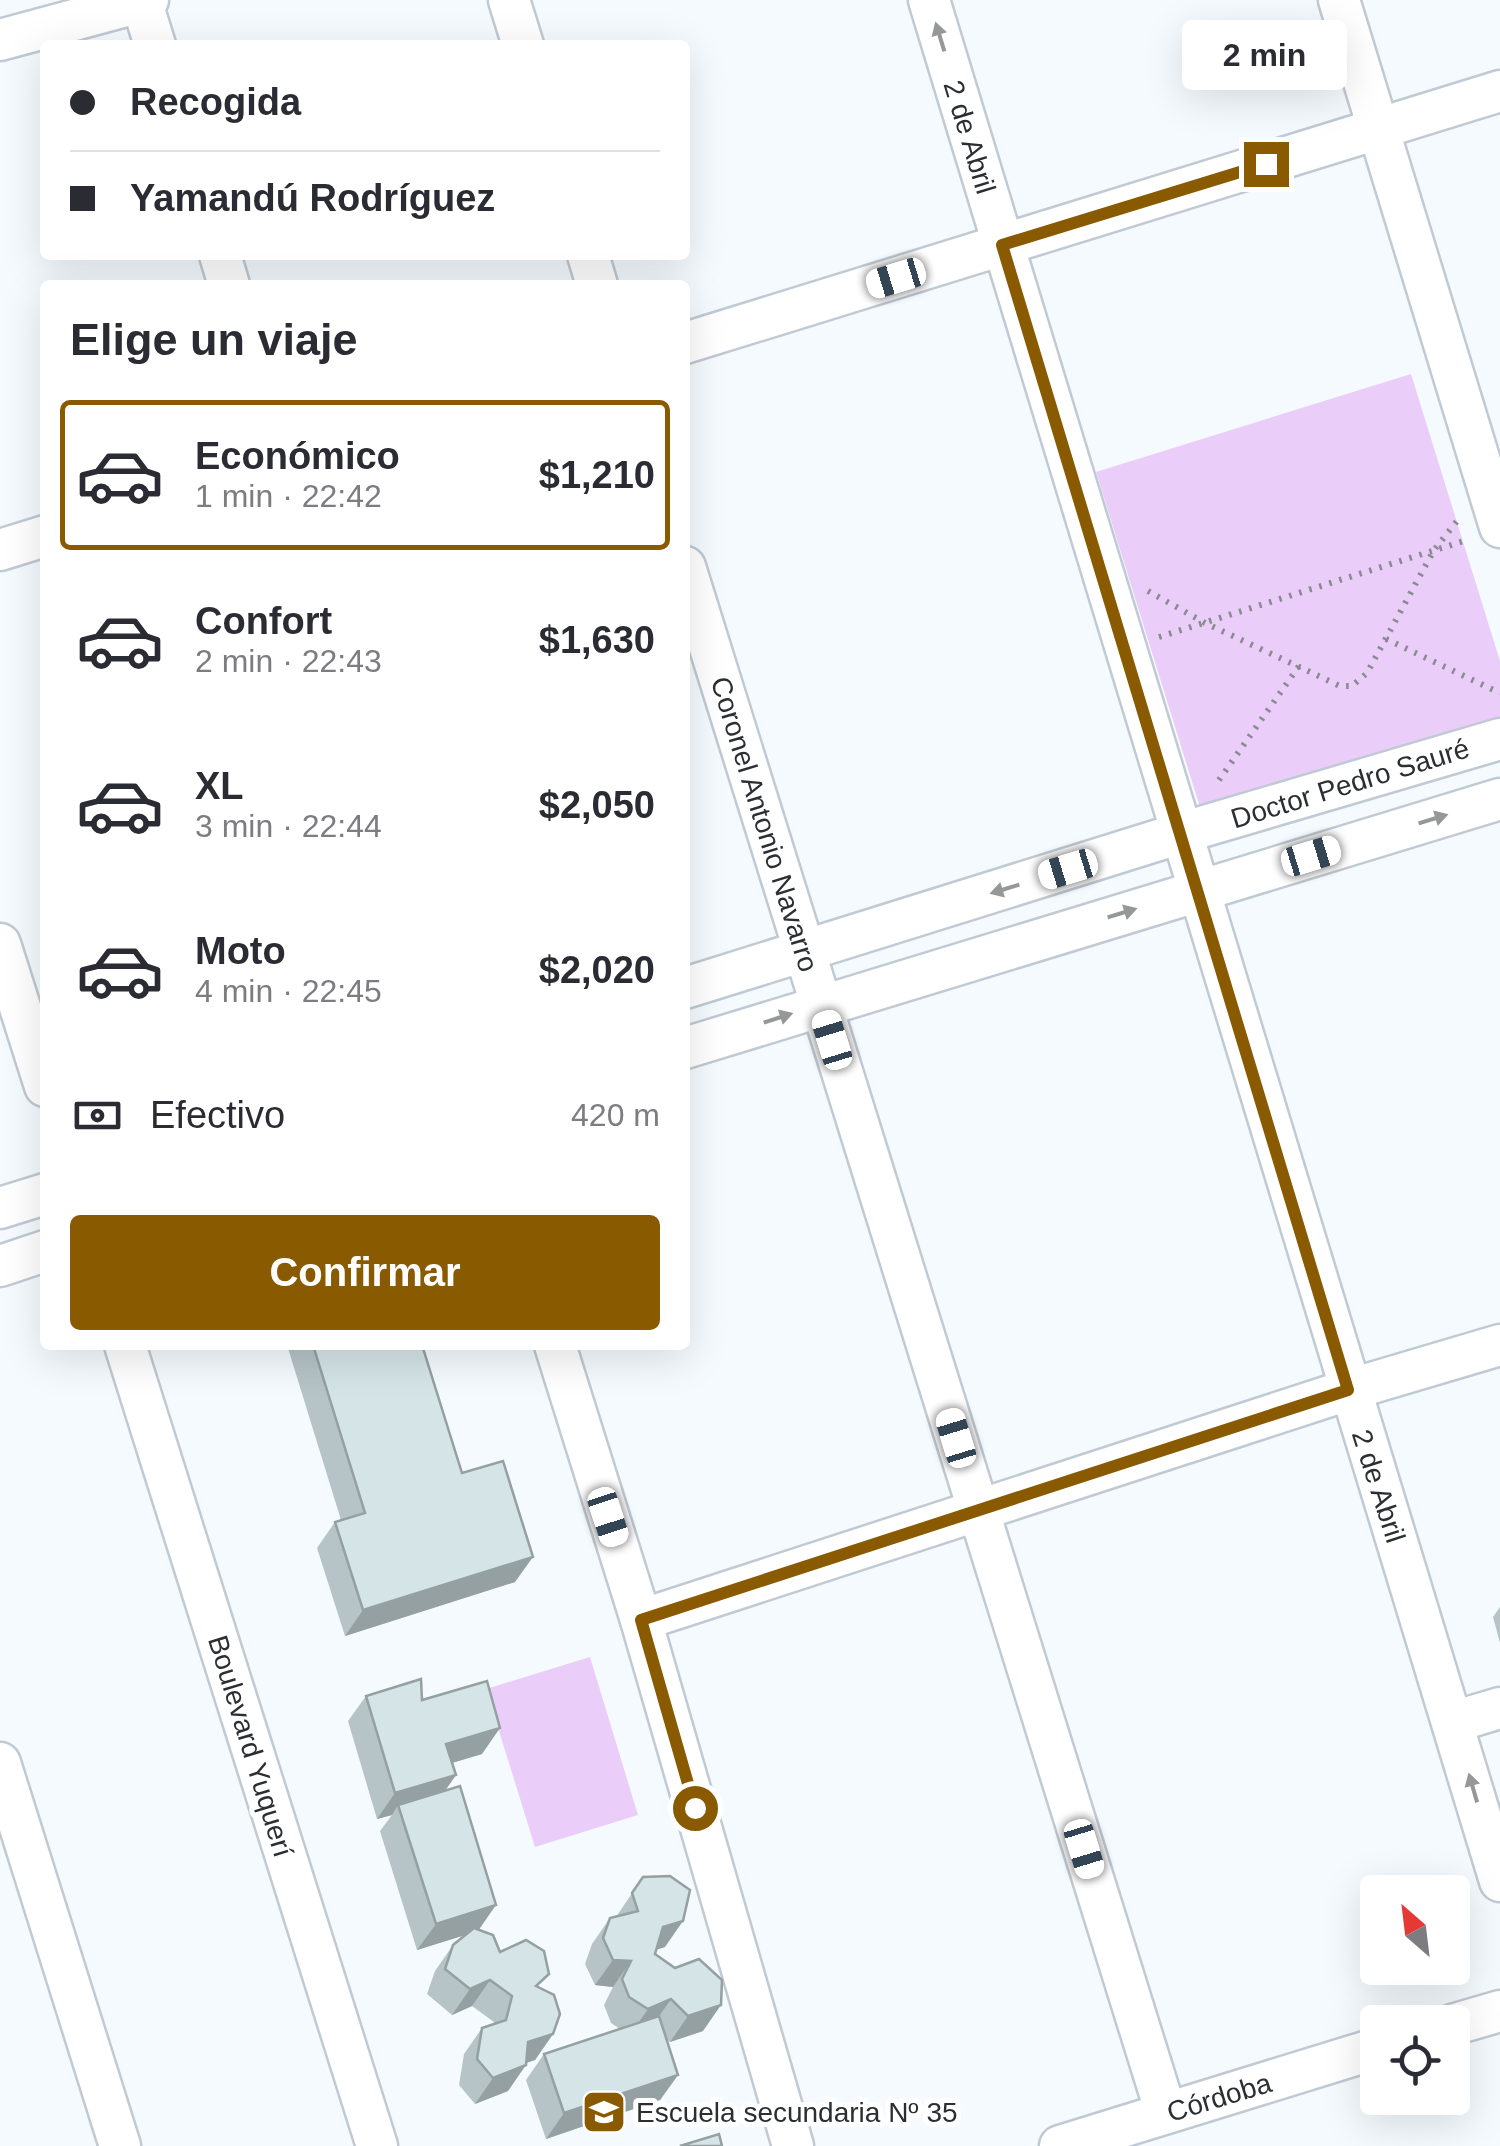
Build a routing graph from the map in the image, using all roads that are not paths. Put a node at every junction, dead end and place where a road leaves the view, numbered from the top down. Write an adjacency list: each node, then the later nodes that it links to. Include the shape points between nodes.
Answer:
1 (509, 0): 7 (street)
2 (929, 0): 10 (street, 2 de Abril, one-way to 2)
3 (1338, 0): 9 (street)
4 (144, 1): 5 (street); 6 (street)
5 (0, 40)
6 (154, 40)
7 (521, 40)
8 (1500, 91): 9 (street)
9 (1378, 129): 10 (street); 12 (street, via 1487,484)
10 (1002, 245): 11 (street); 18 (street, 2 de Abril)
11 (690, 341)
12 (1492, 531)
13 (40, 538): 14 (street)
14 (0, 550)
15 (690, 583): 21 (street, Coronel Antonio Navarro)
16 (1500, 738): 18 (street, Doctor Pedro Sauré)
17 (1500, 798): 19 (street, one-way to 17)
18 (1181, 834): 19 (street, 2 de Abril); 21 (street, Doctor Pedro Sauré, one-way to 21)
19 (1198, 890): 23 (street, one-way to 19); 33 (street, 2 de Abril)
20 (0, 944): 25 (street)
21 (805, 951): 22 (street, Doctor Pedro Sauré); 23 (street, Coronel Antonio Navarro)
22 (690, 986)
23 (821, 1004): 24 (street, one-way to 23); 34 (street, Coronel Antonio Navarro)
24 (690, 1046)
25 (40, 1070)
26 (40, 1196): 27 (street)
27 (0, 1208)
28 (40, 1253): 29 (street)
29 (0, 1266)
30 (1500, 1345): 33 (street)
31 (127, 1350): 46 (street, Boulevard Yuquerí)
32 (556, 1350): 35 (street)
33 (1348, 1390): 34 (street); 37 (street, 2 de Abril)
34 (979, 1510): 35 (street); 44 (street, Coronel Antonio Navarro)
35 (641, 1620): 47 (street)
36 (1500, 1708): 37 (street)
37 (1454, 1722): 40 (street, 2 de Abril, one-way to 37)
38 (0, 1763): 39 (street)
39 (8, 1820): 45 (street)
40 (1500, 1882)
41 (1500, 2011): 42 (street)
42 (1470, 2020)
43 (1360, 2054): 44 (street, Córdoba)
44 (1166, 2113): 48 (street, Córdoba)
45 (120, 2146)
46 (376, 2146)
47 (793, 2146)
48 (1060, 2146)

